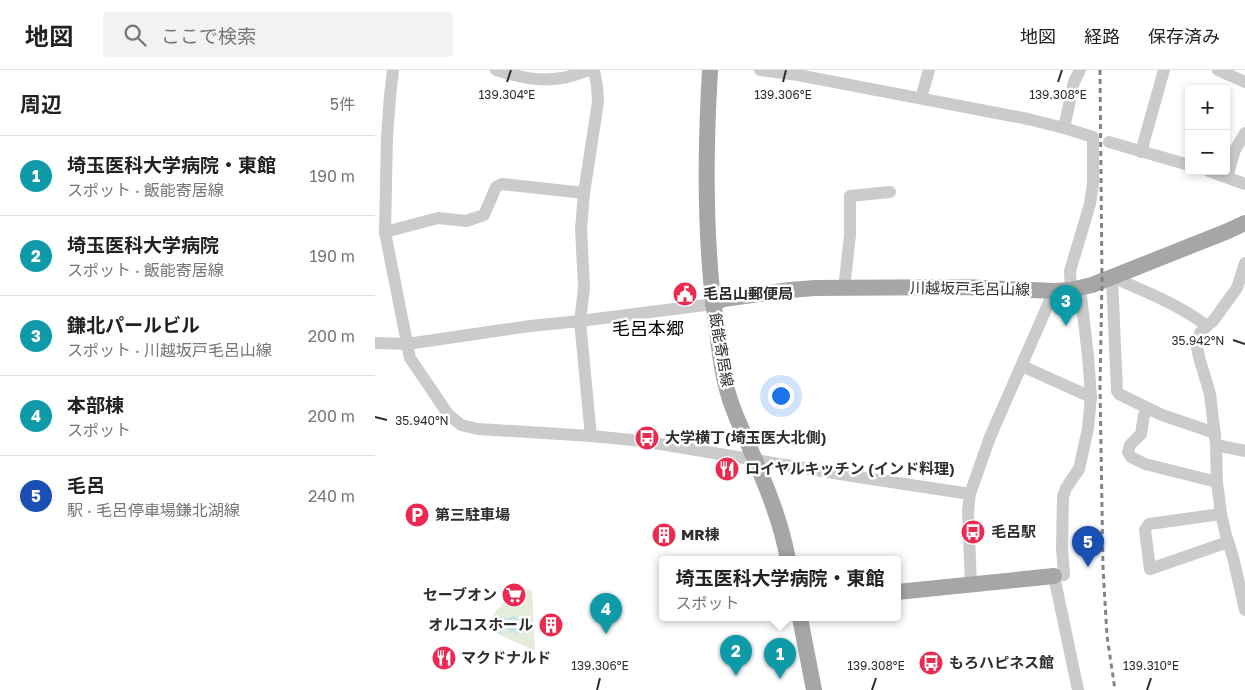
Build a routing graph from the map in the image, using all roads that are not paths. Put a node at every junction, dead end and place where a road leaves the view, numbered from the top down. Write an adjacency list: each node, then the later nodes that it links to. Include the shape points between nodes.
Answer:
1 (393, 70): 25 (street, via 387,136)
2 (496, 70): 3 (street, via 545,80)
3 (589, 70)
4 (594, 70): 22 (street, via 598,102)
5 (710, 70): 31 (main road, 飯能寄居線, via 706,214)
6 (760, 70): 11 (street)
7 (929, 70): 13 (street)
8 (1080, 70): 14 (street, via 1074,82)
9 (1164, 70): 17 (street)
10 (1218, 70): 12 (street)
11 (798, 72): 13 (street)
12 (1245, 82)
13 (921, 98): 14 (street)
14 (1064, 128): 29 (street, via 1093,137 1090,204 1070,272)
15 (1245, 134): 20 (street, via 1235,150)
16 (1109, 142): 17 (street)
17 (1141, 152): 18 (street)
18 (1185, 164)
19 (1221, 175): 20 (street)
20 (1227, 177): 21 (street)
21 (1245, 184)
22 (584, 192): 25 (street, via 502,184 496,187 484,215 466,221 438,218); 32 (street, via 581,229 584,288)
23 (890, 192): 28 (street, via 850,196 850,235)
24 (1245, 223): 27 (main road, 川越坂戸毛呂山線)
25 (385, 232): 35 (street)
26 (1245, 263): 33 (street, via 1234,292)
27 (1112, 277): 29 (main road, 川越坂戸毛呂山線); 33 (street, via 1162,299); 38 (street, via 1117,391)
28 (844, 288): 30 (main road, 川越坂戸毛呂山線, via 963,287); 31 (main road, 川越坂戸毛呂山線, via 790,290 723,299)
29 (1075, 289): 30 (main road, 川越坂戸毛呂山線); 37 (street, via 1087,340)
30 (1054, 291): 36 (street)
31 (713, 304): 32 (street); 42 (main road, 飯能寄居線, via 728,392)
32 (580, 321): 35 (street); 39 (street)
33 (1207, 326): 40 (street, via 1200,333 1197,347 1210,394)
34 (375, 344): 35 (street)
35 (407, 344): 39 (street, via 409,358 449,414 461,425)
36 (1021, 366): 37 (street); 44 (street, via 990,437)
37 (1091, 397): 48 (street, via 1079,469 1063,497 1064,575)
38 (1148, 409): 40 (street); 43 (street, via 1141,434 1130,445 1128,452 1131,457 1145,464)
39 (591, 436): 42 (street)
40 (1216, 439): 41 (street); 43 (street)
41 (1245, 451)
42 (754, 459): 44 (street); 47 (main road, 飯能寄居線, via 775,511)
43 (1217, 482): 45 (street)
44 (970, 494): 49 (street)
45 (1221, 514): 46 (street); 46 (street, via 1149,524 1145,530 1150,569)
46 (1228, 542): 51 (street)
47 (787, 556)
48 (1054, 576): 49 (main road); 54 (street)
49 (971, 584): 50 (main road)
50 (901, 592)
51 (1245, 610)
52 (801, 621): 53 (main road)
53 (814, 690)
54 (1078, 690)

